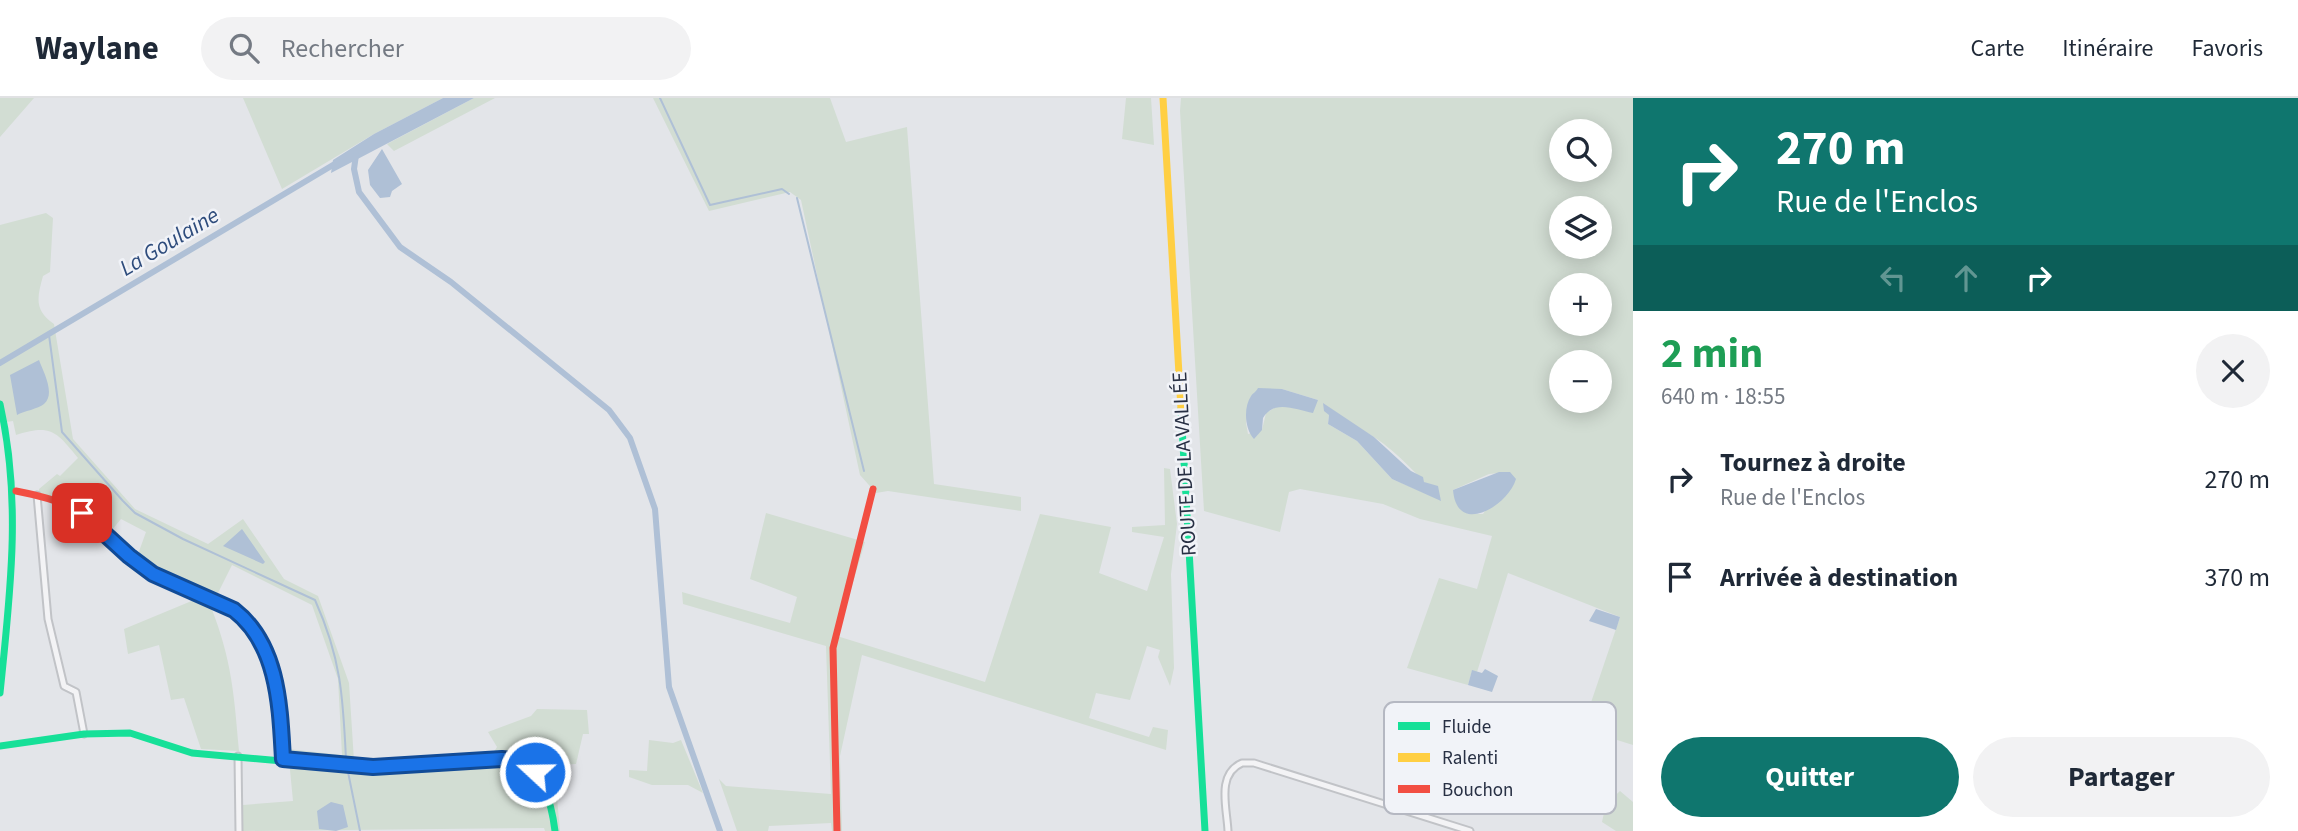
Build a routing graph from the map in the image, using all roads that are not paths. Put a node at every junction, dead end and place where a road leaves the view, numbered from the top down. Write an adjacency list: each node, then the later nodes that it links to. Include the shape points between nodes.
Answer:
1 (1163, 98): 17 (street, ROUTE DE LA VALLÉE)
2 (0, 404): 3 (street)
3 (3, 424): 5 (street)
4 (873, 489): 16 (street, via 833,648)
5 (16, 491): 6 (street); 7 (street)
6 (37, 495): 8 (street, via 48,619 64,686 76,692); 11 (street, via 82,513 153,574 245,618 272,667)
7 (0, 693)
8 (84, 734): 9 (street); 10 (street, via 130,733 178,750)
9 (0, 747)
10 (237, 756): 11 (street); 14 (street)
11 (283, 759): 15 (street, via 373,767 514,760 535,772 546,787)
12 (1384, 804): 18 (street, via 1242,762 1227,774 1225,783)
13 (1416, 814): 19 (street)
14 (239, 831)
15 (555, 831)
16 (837, 831)
17 (1205, 831)
18 (1228, 831)
19 (1470, 831)

